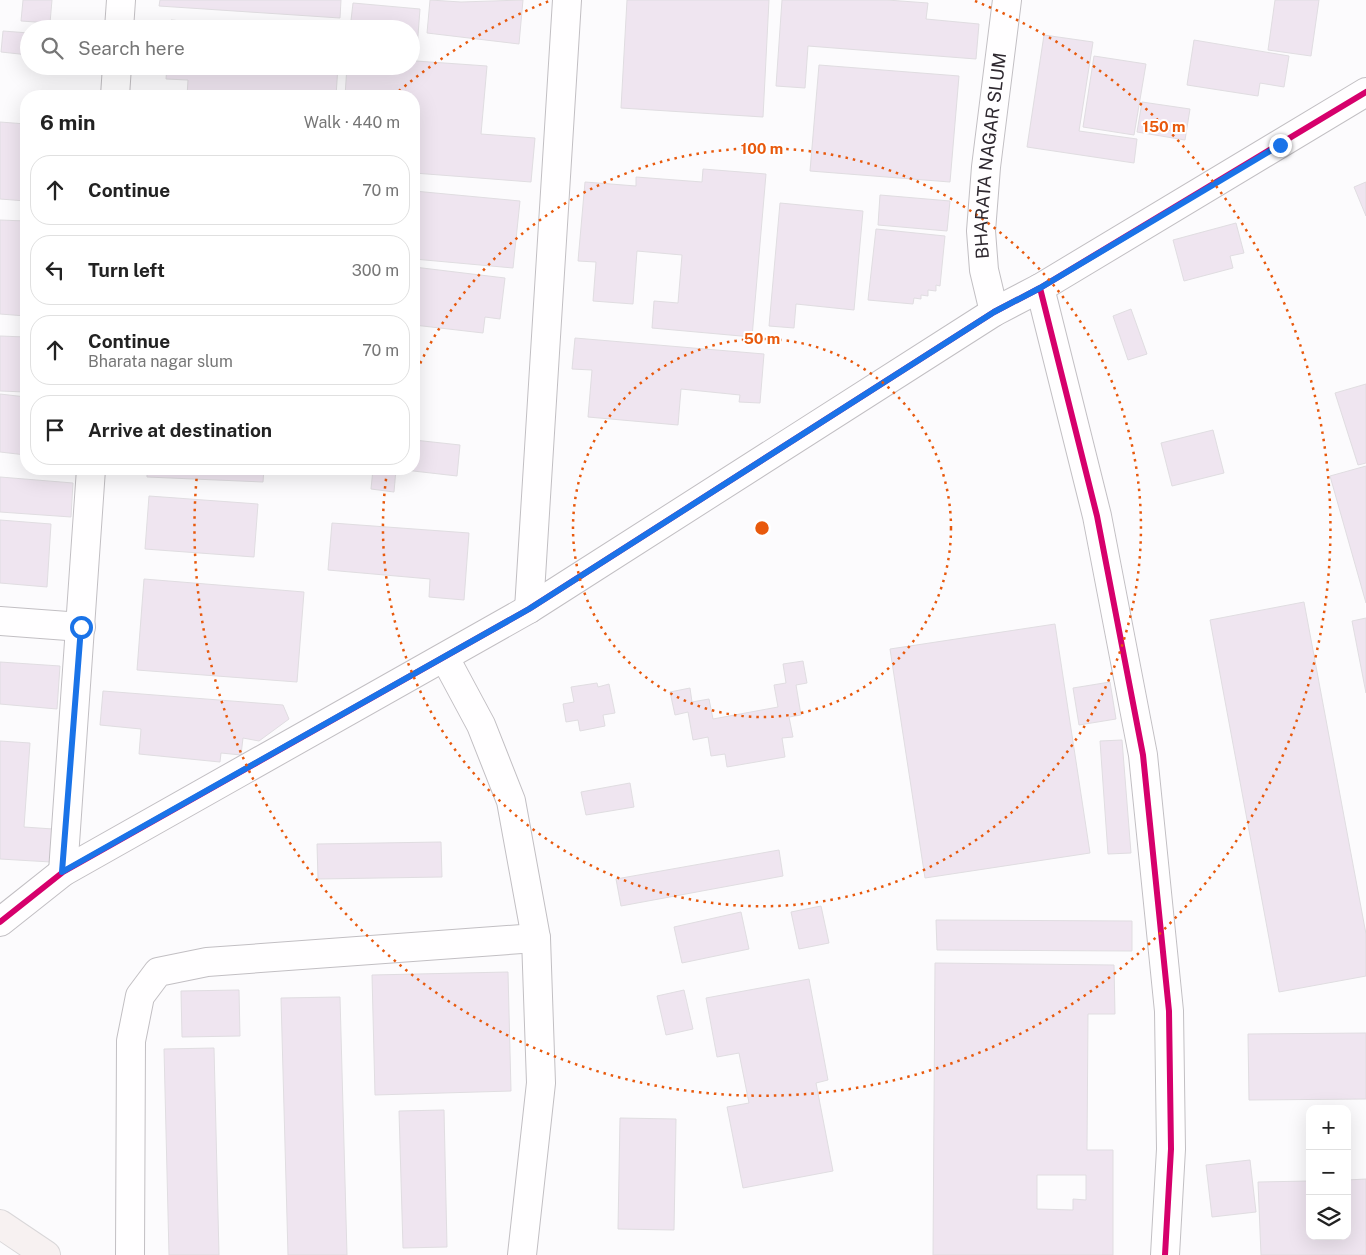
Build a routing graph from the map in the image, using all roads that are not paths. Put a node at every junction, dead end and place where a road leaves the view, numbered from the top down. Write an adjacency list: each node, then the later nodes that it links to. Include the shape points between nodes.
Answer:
1 (121, 0): 4 (street)
2 (567, 0): 11 (street)
3 (1007, 0): 9 (street, BHARATA NAGAR SLUM, via 981,231 984,270)
4 (120, 20)
5 (116, 75): 6 (street)
6 (115, 90)
7 (1366, 92): 8 (street)
8 (1040, 288): 9 (street); 22 (street, via 1097,516 1143,755 1170,1011 1171,1149)
9 (994, 312): 11 (street)
10 (91, 475): 13 (street)
11 (529, 609): 14 (street)
12 (0, 621): 13 (street)
13 (81, 627): 15 (street)
14 (445, 658): 15 (street); 17 (street, via 481,725 511,801)
15 (62, 872): 16 (street)
16 (0, 922)
17 (536, 938): 20 (street, via 208,962 158,972 140,996 131,1042); 21 (street, via 541,1083)
18 (0, 1224): 19 (main road)
19 (46, 1255)
20 (130, 1255)
21 (522, 1255)
22 (1164, 1255)

